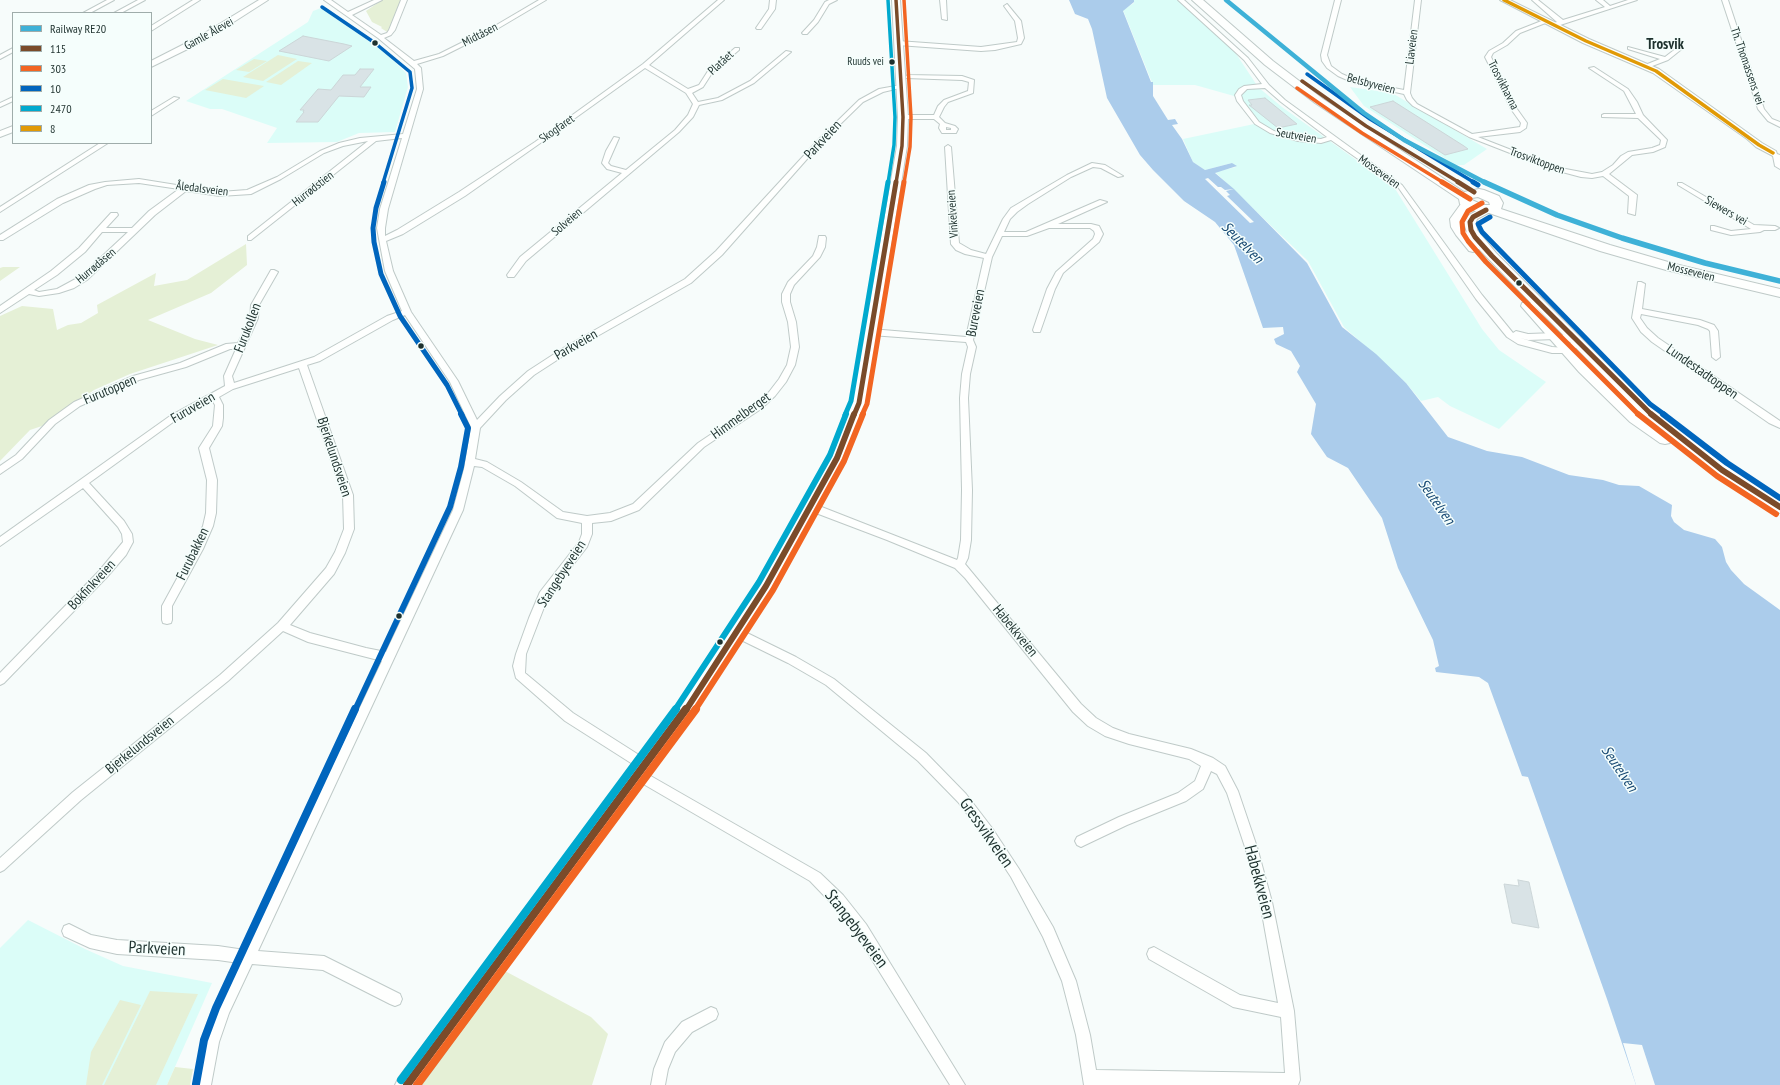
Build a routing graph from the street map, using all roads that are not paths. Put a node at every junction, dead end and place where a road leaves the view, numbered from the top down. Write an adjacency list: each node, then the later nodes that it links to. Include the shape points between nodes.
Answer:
1 (111, 0): 26 (street)
2 (142, 0): 27 (street)
3 (197, 0): 31 (street)
4 (264, 0): 43 (street, Gamle Ålevei, via 201,39)
5 (327, 0): 28 (street)
6 (378, 0): 28 (street)
7 (404, 0): 34 (street, via 392,30)
8 (543, 0): 44 (street, Midtåsen, via 441,55)
9 (721, 0): 45 (street, Skogfaret)
10 (772, 0): 32 (street, via 772,9)
11 (834, 0): 33 (street, via 827,3 816,21)
12 (896, 0): 35 (main road)
13 (943, 0): 29 (street)
14 (1181, 0): 49 (street, Mosseveien, via 1246,59)
15 (1197, 0): 78 (highway, Mosseveien, via 1264,59 1314,98)
16 (1206, 0): 78 (highway, via 1323,97)
17 (1338, 0): 51 (street, Belsbyveien, via 1324,55 1329,67 1356,82)
18 (1418, 0): 51 (street, Liaveien)
19 (1504, 0): 30 (street)
20 (1535, 0): 30 (street)
21 (1599, 0): 25 (street)
22 (1634, 0): 25 (street)
23 (1725, 0): 62 (street, Th. Thomassens vei, via 1761,109 1770,120)
24 (1007, 6): 35 (street, via 1018,21 1021,38 1019,43 981,49)
25 (1610, 8): 30 (street)
26 (88, 12)
27 (119, 12)
28 (348, 14): 34 (street)
29 (945, 18)
30 (1554, 23): 46 (street, via 1586,41); 66 (street, Trosvikhavna, via 1518,32 1488,57 1514,109 1524,123 1523,128)
31 (152, 28)
32 (759, 28)
33 (804, 33)
34 (380, 37): 44 (street)
35 (898, 43): 48 (main road)
36 (1630, 48): 42 (street)
37 (1680, 48): 42 (street)
38 (737, 49): 50 (street, Platået, via 710,72 701,86)
39 (12, 51): 41 (street)
40 (788, 52): 54 (street, via 752,82 720,99)
41 (0, 57)
42 (1666, 59): 46 (street)
43 (152, 64)
44 (415, 64): 65 (street, via 420,73 420,88)
45 (645, 65): 50 (street); 95 (street, Skogfaret, via 462,194 400,232)
46 (1647, 66): 72 (street)
47 (1592, 68): 58 (street, via 1626,90)
48 (904, 82): 59 (main road); 60 (street, Parkveien, via 962,78 972,82 971,92 946,101); 118 (street, Parkveien, via 860,101 821,140 719,253 688,281 568,349 531,373)
49 (1267, 86): 68 (street, Mosseveien); 68 (street, Seutveien, via 1246,87 1238,95 1257,123 1272,132 1294,138 1317,141)
50 (688, 92): 54 (street)
51 (1407, 93): 66 (street, Belsbyveien, via 1415,105)
52 (176, 98): 56 (street)
53 (12, 99): 55 (street)
54 (696, 104): 73 (street, Solveien, via 687,121)
55 (0, 105)
56 (152, 113)
57 (1604, 116): 58 (street)
58 (1640, 116): 74 (street, via 1664,140 1663,146 1630,153)
59 (903, 117): 60 (street); 108 (main road, via 899,162)
60 (936, 117): 61 (street)
61 (944, 124)
62 (1780, 125)
63 (12, 128): 64 (street)
64 (0, 134)
65 (406, 136): 69 (street, Åledalsveien); 95 (street, via 384,209)
66 (1471, 136): 74 (street, Trosviktoppen, via 1553,168 1581,175)
67 (616, 138): 73 (street, via 608,154 606,166)
68 (1332, 138): 106 (street, Mosseveien, via 1400,186 1479,297)
69 (374, 139): 77 (street, Åledalsveien, via 332,147 279,178 248,192 220,194); 93 (street, Hurrødstien)
70 (103, 144): 81 (street)
71 (948, 147): 96 (street, Vinkelveien, via 955,244 968,252)
72 (1778, 156)
73 (626, 172): 98 (street, Solveien, via 522,260)
74 (1604, 174): 82 (street, via 1633,195)
75 (1120, 176): 91 (street, Bureveien, via 1103,166 1096,165 1076,173 1014,210 1007,218)
76 (1680, 184): 87 (street, Siewers vei, via 1753,227)
77 (185, 188): 89 (street, Hurrødåsen, via 162,204); 90 (street, Åledalsveien, via 139,181 107,183 60,200)
78 (1469, 197): 80 (highway, via 1487,195 1494,199); 109 (main road, via 1458,214 1457,227)
79 (1103, 202): 84 (street)
80 (1491, 207): 100 (highway, Mosseveien, via 1608,244); 102 (highway, Mosseveien, via 1605,248); 112 (main road, via 1473,217 1470,222 1475,237)
81 (0, 210)
82 (1632, 213)
83 (114, 215): 88 (street, Hurrødåsen)
84 (1048, 226): 91 (street, via 1027,234); 107 (street, via 1091,226 1096,228 1099,234 1096,240 1060,272 1051,289)
85 (0, 228): 90 (street)
86 (1714, 228): 87 (street, Siewers vei, via 1739,234)
87 (1778, 228)
88 (101, 230): 89 (street, Hurrødåsen); 101 (street, Hurrødåsen, via 82,250)
89 (135, 230): 101 (street, Hurrødåsen, via 98,266 71,286 48,294)
90 (11, 231): 92 (street, Åledalsveien)
91 (1000, 234): 96 (street, Bureveien)
92 (0, 238)
93 (251, 238)
94 (822, 238): 124 (street, Himmelberget, via 816,257 791,284 786,294 795,347 791,365 772,394 758,407 701,445 636,507 611,517)
95 (382, 240): 105 (street, via 389,271)
96 (988, 257): 110 (street, Bureveien)
97 (274, 272): 111 (street, Furukollen, via 255,306 254,318)
98 (511, 275)
99 (1641, 284): 104 (street, Lundestadtoppen)
100 (1780, 289)
101 (28, 291): 103 (street, Hurrødåsen)
102 (1780, 293)
103 (0, 310)
104 (1638, 311): 113 (street, Lundestadtoppen, via 1711,326 1714,331); 117 (street, Lundestadtoppen, via 1636,318 1655,340)
105 (407, 312): 114 (street, Furuveien, via 390,318 317,359); 118 (street, via 454,380)
106 (1505, 329): 109 (street, via 1528,337); 112 (street, Mosseveien, via 1521,342 1552,350)
107 (1037, 330)
108 (871, 332): 110 (street); 122 (main road, via 859,403 837,458)
109 (1555, 336): 112 (main road)
110 (969, 340): 126 (street, Bureveien, via 972,347 964,398 966,540 964,558)
111 (241, 346): 115 (street, Furukollen, via 228,376); 120 (street, Furutoppen, via 229,346 183,365 136,378 91,397 64,413 29,442 19,457)
112 (1572, 346): 123 (main road, via 1665,427 1722,470)
113 (1716, 357)
114 (302, 364): 115 (street, Furuveien); 128 (street, Bjerkelundsveien, via 348,496 349,529 330,571)
115 (230, 387): 116 (street, Furuveien)
116 (214, 395): 121 (street, Furuveien, via 173,418); 127 (street, Furubakken, via 219,405 219,418 204,448 212,480 211,513 198,549 167,606)
117 (1780, 425)
118 (476, 427): 119 (street)
119 (470, 462): 124 (street, Stangebyeveien, via 484,464 518,484 560,515); 130 (street, via 458,510)
120 (0, 471)
121 (83, 483): 125 (street, Furuveien); 131 (street, Bokfinkveien, via 121,524 128,542 103,574)
122 (812, 507): 126 (street, Habekkveien); 129 (main road)
123 (1780, 507)
124 (587, 520): 133 (street, Stangebyeveien, via 587,534 583,544 544,595 534,618 518,666 520,675 570,717)
125 (0, 542)
126 (959, 566): 132 (street, Habekkveien, via 969,574 1077,708 1092,722 1122,737 1191,754)
127 (166, 620)
128 (282, 626): 130 (street, via 308,637); 135 (street, Bjerkelundsveien, via 224,678 77,796)
129 (737, 633): 133 (main road); 142 (street, Gressvikveien, via 830,682 922,757 962,798 992,838 1048,932 1069,981 1083,1035)
130 (388, 657): 138 (street)
131 (0, 680)
132 (1210, 762): 134 (street, via 1199,785 1182,797); 140 (street, Habekkveien, via 1221,770 1232,791 1251,847 1266,902)
133 (647, 773): 145 (main road); 147 (street, Stangebyeveien, via 815,877 838,900 860,929)
134 (1081, 841)
135 (0, 866)
136 (68, 931): 138 (street, Parkveien, via 90,941 116,947)
137 (1154, 954): 140 (street, via 1238,1002)
138 (247, 957): 139 (street, Parkveien, via 324,963); 144 (street, via 212,1042)
139 (395, 1000)
140 (1287, 1011): 143 (street, Habekkveien)
141 (710, 1014): 146 (street, via 688,1027 670,1047)
142 (1090, 1081): 143 (street)
143 (1292, 1083)
144 (204, 1085)
145 (407, 1085)
146 (658, 1085)
147 (958, 1085)

